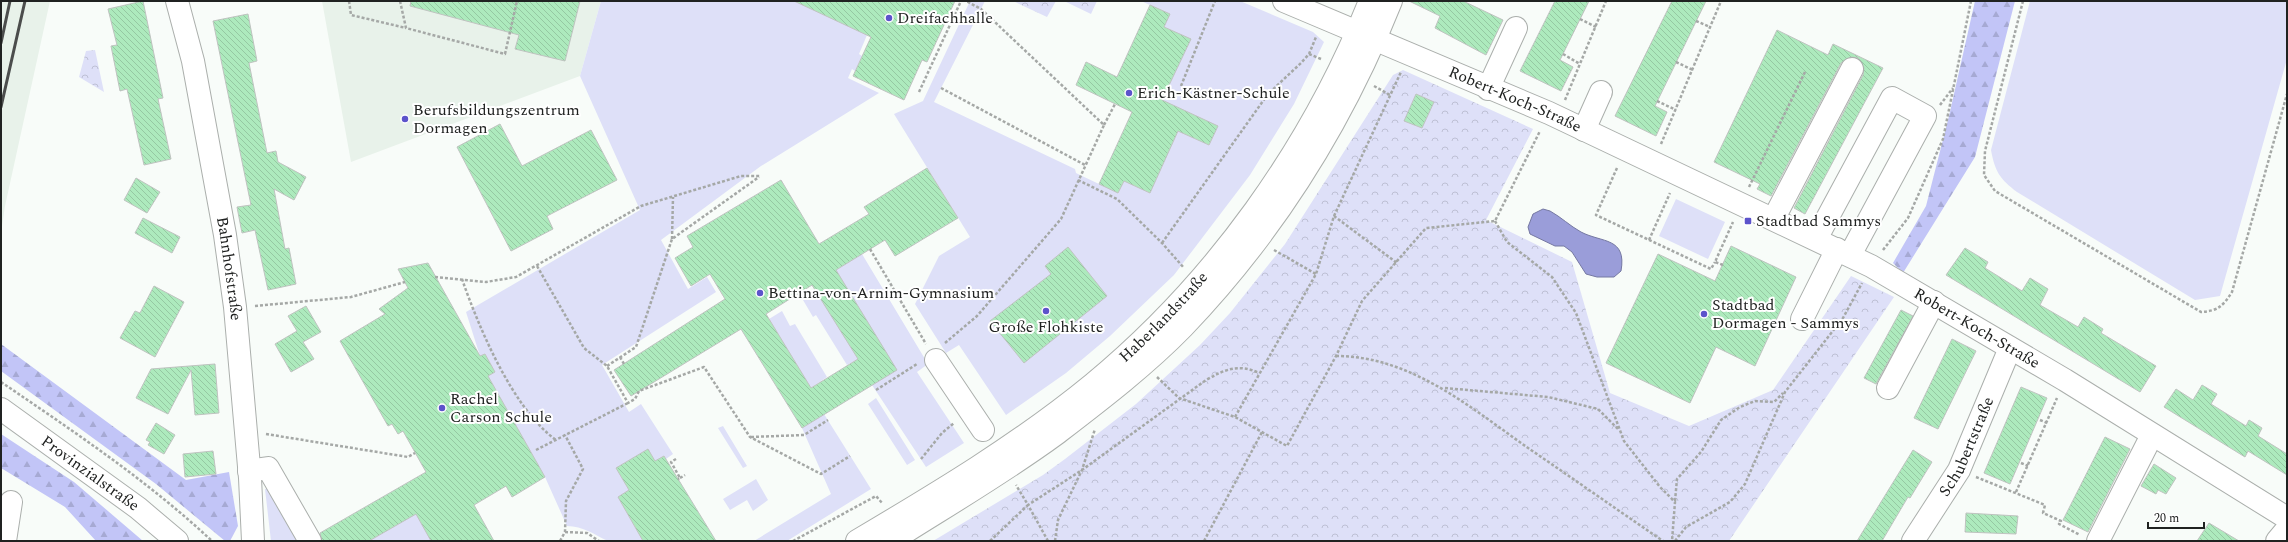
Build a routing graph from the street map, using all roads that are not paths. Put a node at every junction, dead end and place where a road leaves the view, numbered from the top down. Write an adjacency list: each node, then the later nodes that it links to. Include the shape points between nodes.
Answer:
1 (177, 1): 22 (street, Bahnhofstraße, via 199,90 225,235 235,307)
2 (1284, 1): 6 (street, Robert-Koch-Straße)
3 (1370, 1): 6 (street, Haberlandstraße)
4 (1391, 1): 6 (street, Haberlandstraße)
5 (1516, 28): 8 (street)
6 (1367, 35): 8 (street, Robert-Koch-Straße); 31 (street, Haberlandstraße, via 1242,229 1169,314 1063,408 956,480); 32 (street, Haberlandstraße, via 1313,160 1257,239 1181,329 1104,396 1006,469)
7 (1852, 68): 11 (street)
8 (1488, 89): 10 (street, Robert-Koch-Straße, via 1554,115)
9 (1601, 92): 10 (street)
10 (1584, 130): 11 (street, Robert-Koch-Straße)
11 (1774, 218): 12 (street, Robert-Koch-Straße)
12 (1816, 239): 13 (street, Robert-Koch-Straße); 13 (street, via 1892,98 1925,116)
13 (1843, 252): 14 (street, Robert-Koch-Straße); 15 (street)
14 (1934, 302): 16 (street, Robert-Koch-Straße); 18 (street)
15 (1802, 319)
16 (2010, 348): 21 (street, Robert-Koch-Straße); 33 (street, Schubertstraße, via 1959,470)
17 (934, 357): 20 (street)
18 (1888, 388)
19 (1, 409): 28 (street, Provinzialstraße, via 114,490)
20 (983, 430)
21 (2152, 435): 24 (street, Robert-Koch-Straße); 26 (street)
22 (249, 470): 29 (street, Bahnhofstraße); 30 (street, via 268,468)
23 (11, 502): 27 (street)
24 (2287, 518)
25 (2287, 529): 34 (street)
26 (2091, 539)
27 (5, 541)
28 (177, 541)
29 (253, 541)
30 (310, 541)
31 (857, 541)
32 (891, 541)
33 (1913, 541)
34 (2277, 541)

